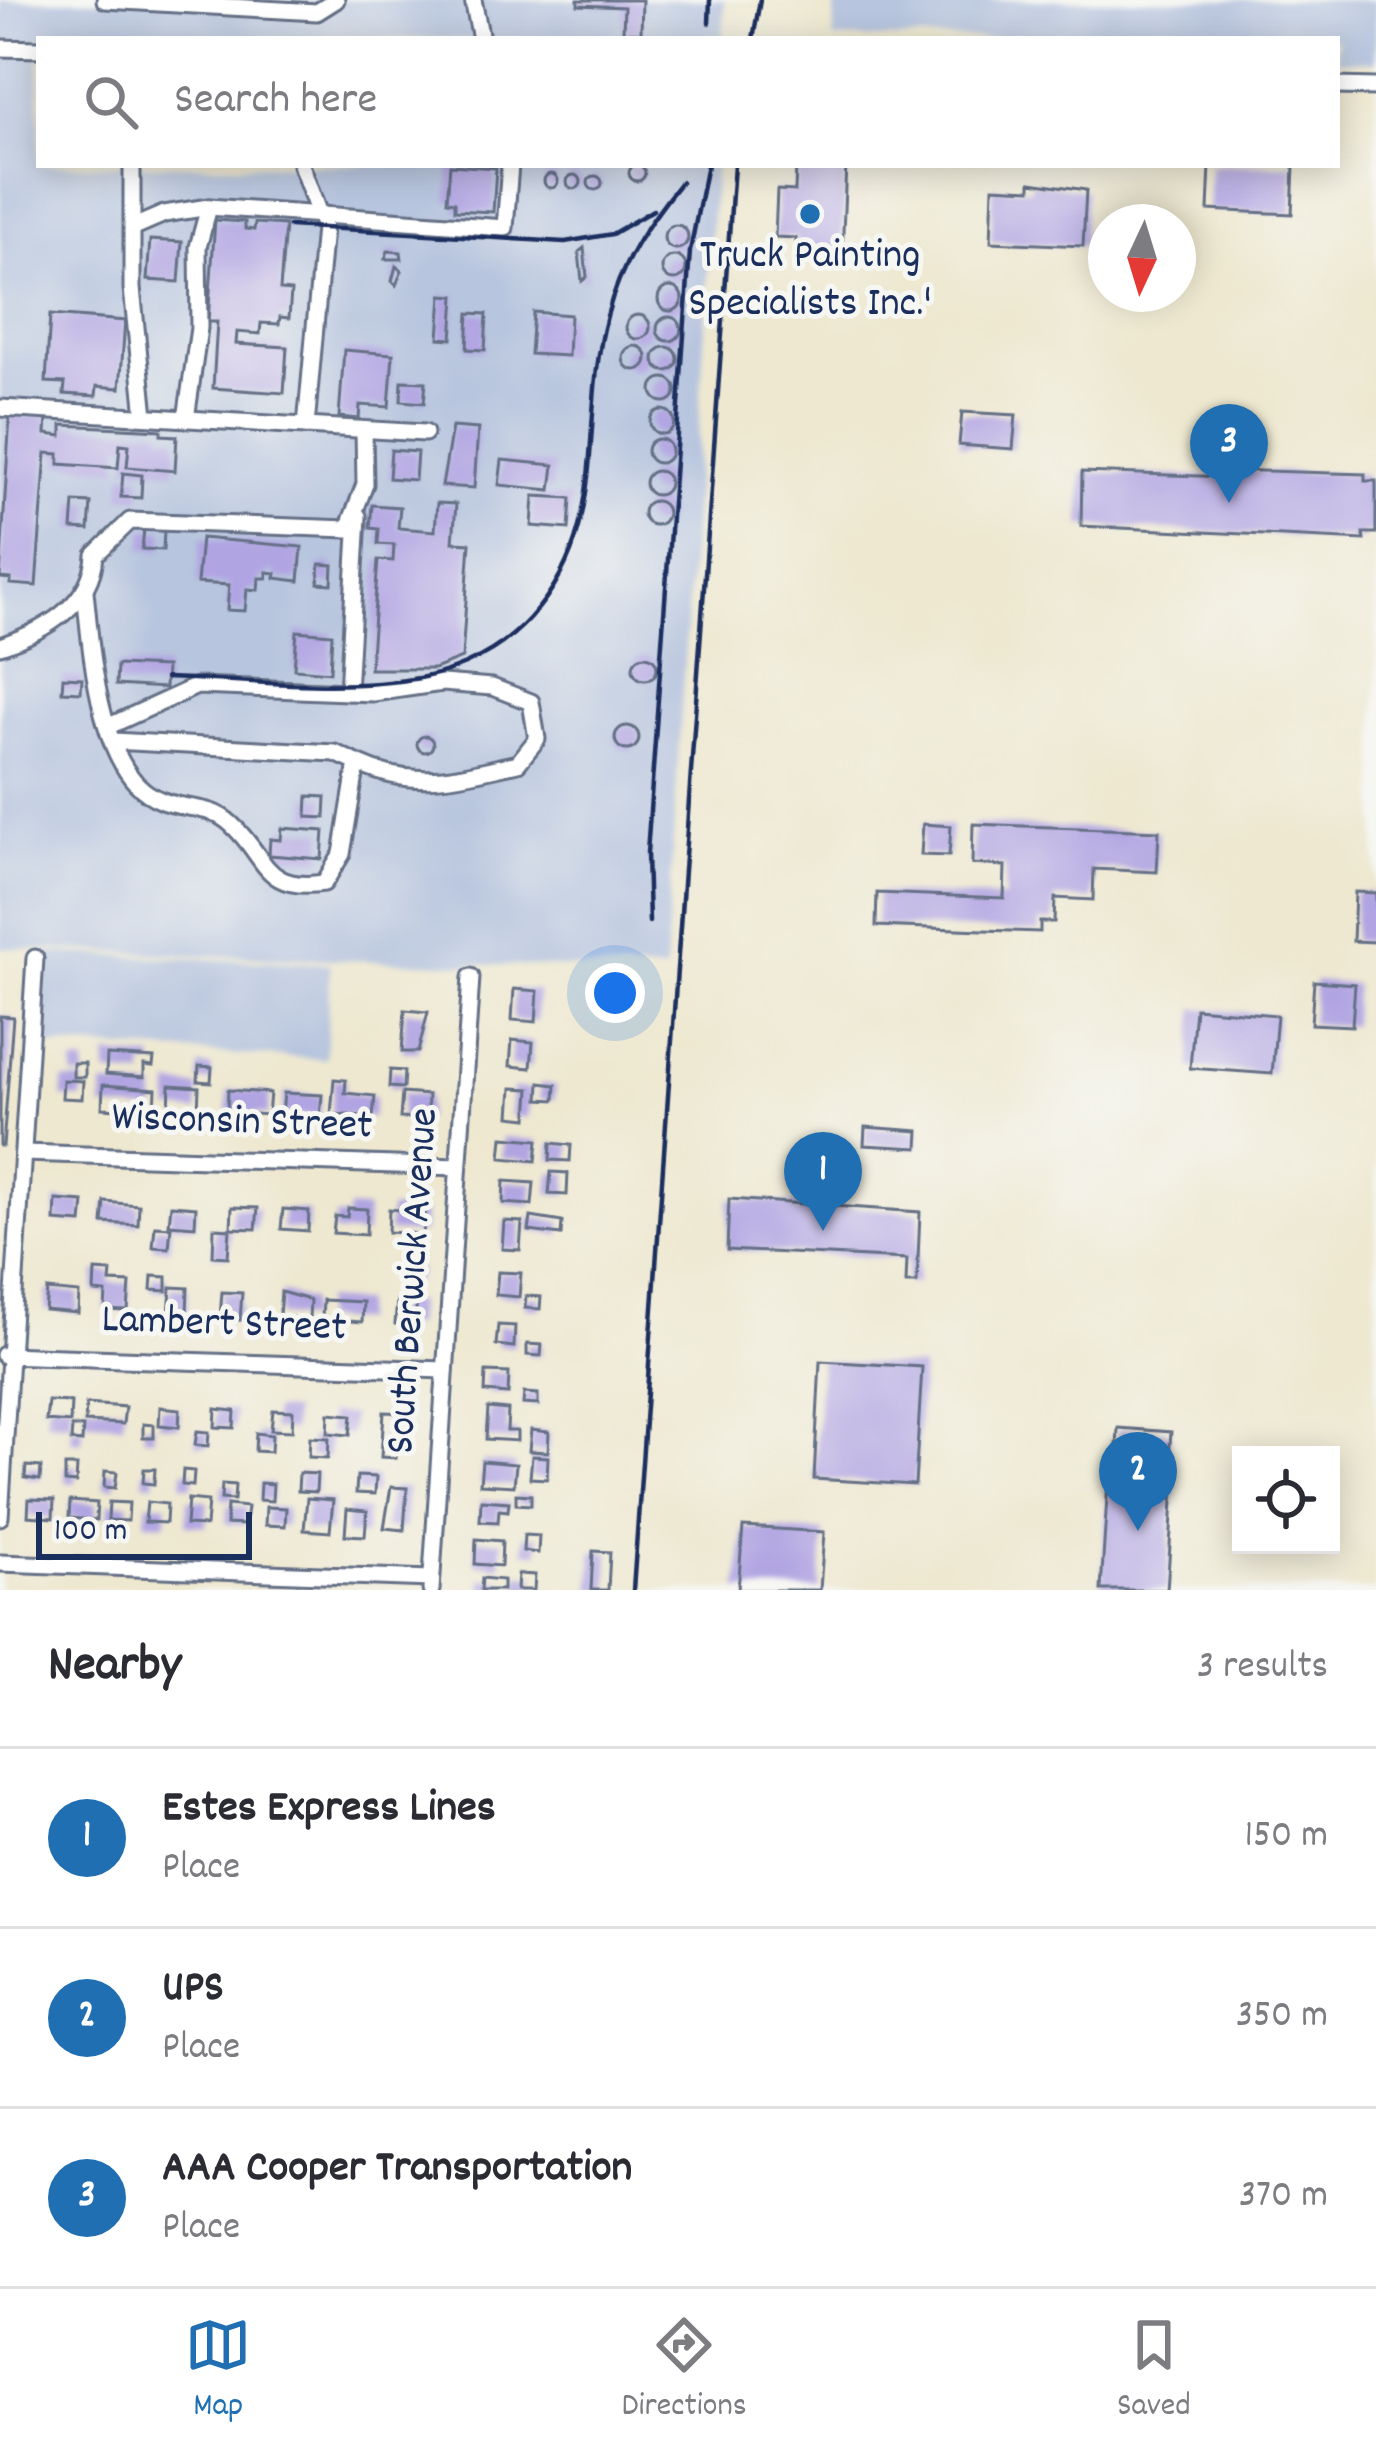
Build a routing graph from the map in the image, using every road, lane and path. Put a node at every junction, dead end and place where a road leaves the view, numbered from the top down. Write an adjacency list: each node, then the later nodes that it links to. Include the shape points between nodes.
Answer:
1 (105, 0): 2 (street, via 284,12 317,12)
2 (336, 0)
3 (473, 0): 4 (street)
4 (480, 36)
5 (0, 48): 6 (street)
6 (36, 49)
7 (1340, 86): 8 (street)
8 (1376, 86)
9 (132, 168): 14 (street)
10 (302, 168): 13 (street)
11 (510, 168): 13 (street, via 505,228)
12 (209, 207): 13 (street); 14 (street); 17 (street, via 198,247 199,328)
13 (322, 214): 18 (street)
14 (134, 226): 16 (street)
15 (0, 408): 16 (street)
16 (145, 416): 17 (street)
17 (186, 419): 18 (street)
18 (306, 426): 19 (street)
19 (364, 430): 20 (street); 21 (street)
20 (424, 433)
21 (358, 509): 22 (street, via 348,529 335,532 130,521 95,555); 24 (street)
22 (85, 591): 23 (street, via 68,611); 25 (street)
23 (0, 646)
24 (348, 692): 25 (street, via 197,686); 26 (street, via 492,687 531,702 537,739 518,763 432,781 391,779)
25 (111, 734): 26 (street, via 335,753); 26 (street, via 118,760 154,797 213,808 261,867 296,887 324,883 342,854)
26 (357, 763)
27 (35, 958): 29 (street)
28 (471, 976): 30 (street, South Berwick Avenue)
29 (23, 1153): 30 (street, Wisconsin Street); 31 (street)
30 (458, 1168): 32 (street, South Berwick Avenue)
31 (5, 1355): 32 (street, Lambert Street); 33 (street)
32 (445, 1370): 35 (street, South Berwick Avenue)
33 (0, 1517)
34 (0, 1563): 35 (street)
35 (431, 1584)

